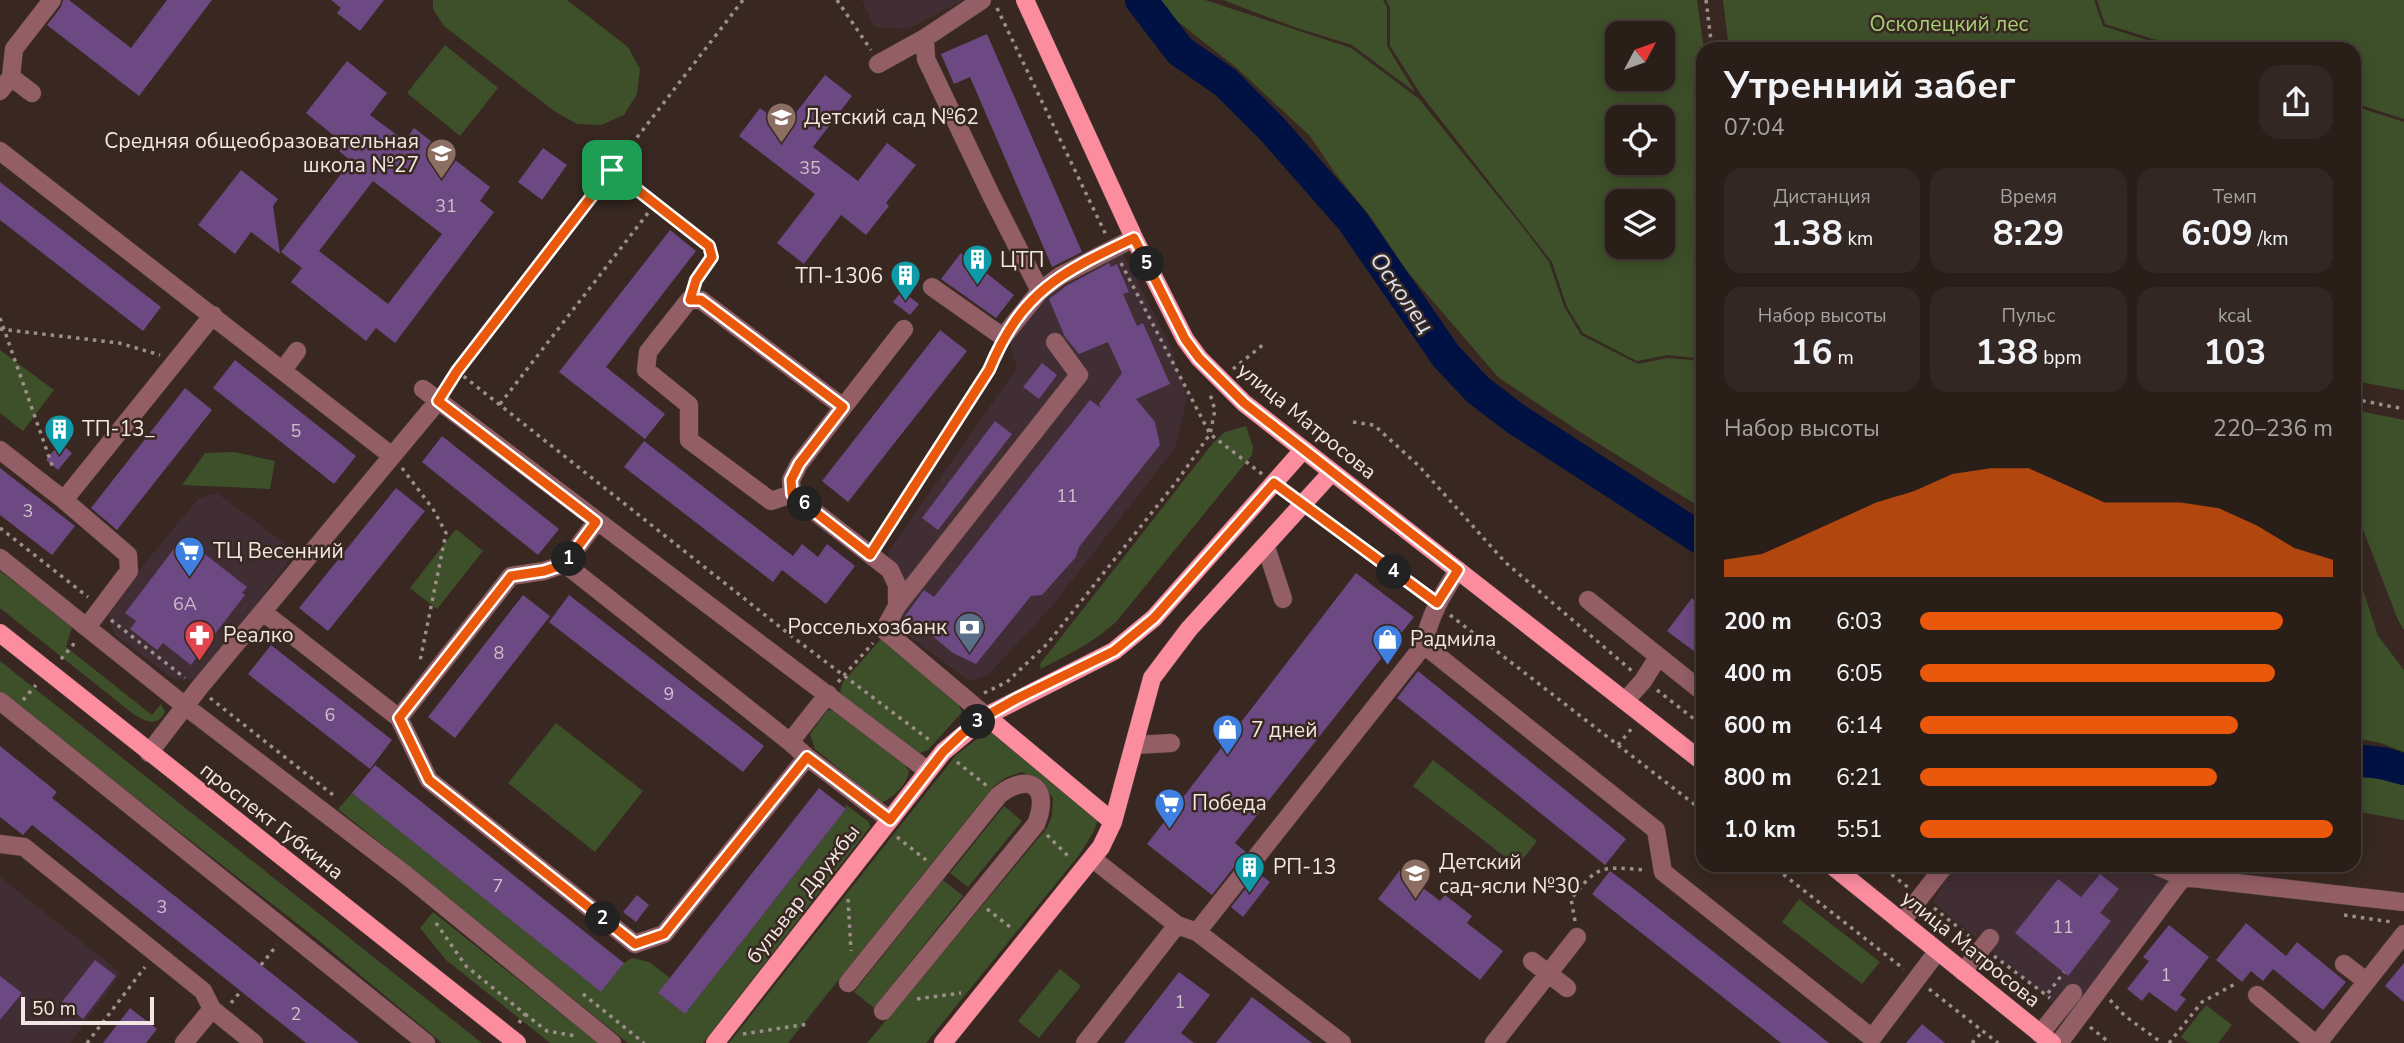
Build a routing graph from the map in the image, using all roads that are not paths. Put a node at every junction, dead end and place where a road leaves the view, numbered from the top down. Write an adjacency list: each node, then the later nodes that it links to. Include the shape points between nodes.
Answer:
1 (52, 0): 6 (street, via 14,49)
2 (982, 0): 4 (street)
3 (1025, 0): 9 (main road, улица Матросова)
4 (925, 38): 5 (street); 11 (street, via 926,59)
5 (880, 63)
6 (5, 84): 7 (street)
7 (32, 93)
8 (0, 151): 12 (street)
9 (1134, 238): 11 (street); 21 (main road, улица Матросова, via 1199,358 1244,403)
10 (932, 288): 11 (street, via 1003,337)
11 (1040, 291)
12 (212, 315): 16 (street); 25 (street)
13 (904, 329): 19 (street)
14 (1055, 342): 33 (street, via 1079,375)
15 (297, 351): 16 (street)
16 (283, 370): 22 (street)
17 (423, 389): 18 (street)
18 (438, 401): 22 (street); 26 (street)
19 (843, 407): 24 (street, via 799,464 791,480); 24 (street, via 701,300 690,300 648,352 646,370 689,405 689,440 771,501)
20 (0, 450): 25 (street)
21 (1303, 450): 23 (main road, улица Матросова); 44 (main road, бульвар Дружбы, via 1154,618 1114,651)
22 (392, 456): 34 (street)
23 (1332, 472): 27 (main road); 30 (main road, улица Матросова)
24 (792, 494): 33 (street, via 890,570 897,585)
25 (64, 500): 35 (street, via 128,555 129,571)
26 (596, 522): 29 (street); 40 (street)
27 (1266, 547): 31 (street); 48 (main road, via 1189,629 1152,678)
28 (0, 558): 35 (street)
29 (565, 564): 45 (street, via 511,576); 46 (street)
30 (1458, 570): 37 (street, via 1437,603); 42 (main road, улица Матросова)
31 (1283, 599)
32 (1588, 600): 38 (street)
33 (897, 606): 44 (street, via 884,630)
34 (263, 612): 43 (street); 45 (street)
35 (87, 627): 43 (street)
36 (0, 634): 49 (main road, проспект Губкина)
37 (1424, 645): 65 (street); 69 (street, via 1656,831 1662,872 1872,1038)
38 (1658, 657): 39 (street); 42 (street)
39 (1696, 686)
40 (828, 694): 46 (street); 52 (street)
41 (0, 701): 86 (street)
42 (1625, 701): 51 (main road, улица Матросова)
43 (185, 706): 49 (street); 87 (street, via 406,875)
44 (986, 716): 52 (main road, бульвар Дружбы); 53 (main road)
45 (399, 718): 50 (street, via 429,780 635,944 664,934)
46 (790, 742): 50 (street)
47 (1171, 743): 48 (street)
48 (1135, 745): 53 (main road)
49 (149, 753): 83 (main road, проспект Губкина)
50 (807, 757): 54 (street)
51 (1696, 757)
52 (928, 771): 54 (main road, бульвар Дружбы)
53 (1113, 822): 56 (main road)
54 (887, 823): 88 (main road, бульвар Дружбы)
55 (0, 844): 80 (street, via 24,847 203,991)
56 (1088, 865): 64 (street); 89 (main road)
57 (1840, 872): 63 (main road, улица Матросова)
58 (1939, 872): 63 (street)
59 (2170, 872): 61 (street)
60 (2188, 872): 61 (street)
61 (2182, 877): 62 (street); 93 (street)
62 (2404, 902)
63 (1901, 922): 69 (main road, улица Матросова)
64 (1177, 925): 65 (street); 90 (street)
65 (1197, 932): 81 (street)
66 (2404, 934): 75 (street)
67 (1577, 937): 73 (street)
68 (1986, 942): 72 (street)
69 (1937, 952): 72 (main road, улица Матросова)
70 (1532, 961): 73 (street)
71 (2344, 964): 75 (street)
72 (1963, 972): 82 (main road, улица Матросова)
73 (1548, 974): 76 (street); 92 (street)
74 (850, 980): 79 (street, via 999,795 1023,783 1035,788 1042,799 1036,824)
75 (2366, 981): 94 (street)
76 (1567, 988)
77 (2257, 995): 94 (street)
78 (2068, 1000): 82 (street)
79 (887, 1007)
80 (212, 1009): 84 (street); 85 (street)
81 (1320, 1036): 91 (street)
82 (2046, 1038)
83 (513, 1040)
84 (184, 1043)
85 (254, 1043)
86 (426, 1043)
87 (612, 1043)
88 (715, 1043)
89 (943, 1043)
90 (1085, 1043)
91 (1342, 1043)
92 (1494, 1043)
93 (2059, 1043)
94 (2316, 1043)

